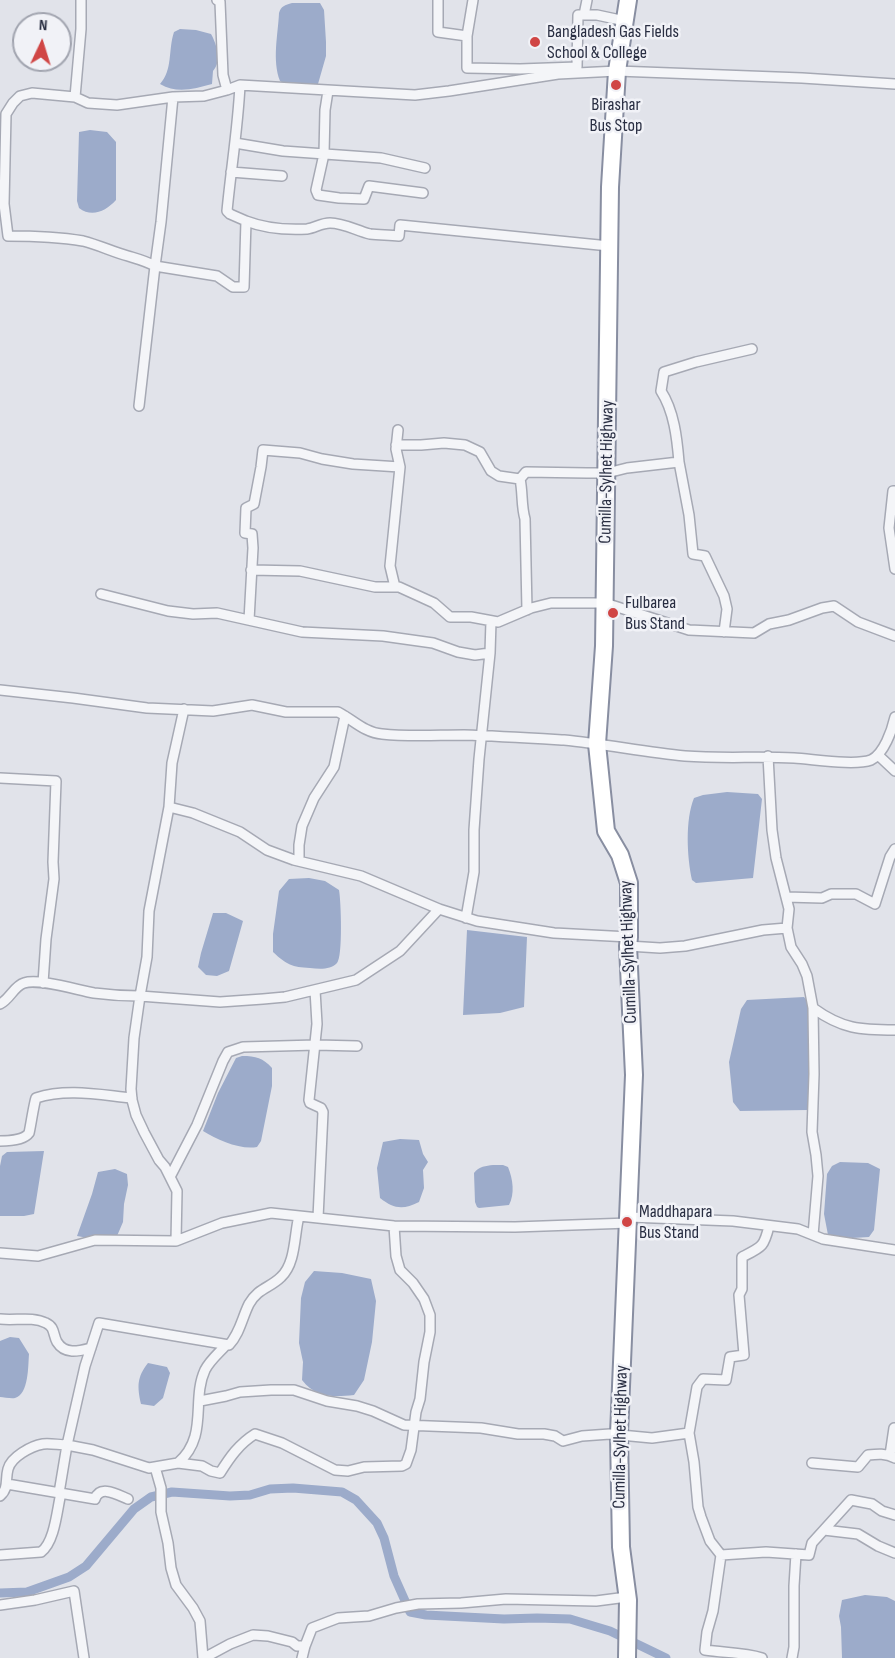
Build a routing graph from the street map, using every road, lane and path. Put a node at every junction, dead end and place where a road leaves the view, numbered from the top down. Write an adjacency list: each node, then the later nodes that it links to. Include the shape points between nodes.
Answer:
1 (81, 0): 15 (street)
2 (217, 0): 13 (street)
3 (438, 0): 9 (street, via 438,32)
4 (473, 0): 9 (street)
5 (587, 0): 7 (street)
6 (628, 0): 8 (highway, Cumilla-Sylhet Highway)
7 (584, 15): 8 (street); 9 (street, via 578,15 577,67 467,68)
8 (624, 21): 10 (highway, Cumilla-Sylhet Highway)
9 (467, 36)
10 (617, 71): 11 (street); 14 (street, via 558,74 415,95); 25 (highway, Cumilla-Sylhet Highway)
11 (895, 84)
12 (240, 86): 13 (street); 14 (street); 17 (street)
13 (227, 90): 16 (street)
14 (328, 91): 18 (street)
15 (75, 97): 16 (street, via 88,103 117,105); 24 (street, via 32,93 20,96 6,114)
16 (173, 97): 26 (street)
17 (235, 143): 18 (street); 20 (street)
18 (324, 154): 19 (street, via 381,158); 22 (street, via 318,195 364,199 369,186)
19 (425, 168)
20 (231, 172): 21 (street); 23 (street, via 227,211)
21 (282, 176)
22 (423, 194)
23 (246, 221): 25 (street, via 308,229 331,223 369,234 399,236 400,225); 26 (street, via 244,287 233,287 217,276)
24 (3, 224): 26 (street, via 8,237 82,241)
25 (609, 246): 33 (highway, Cumilla-Sylhet Highway)
26 (155, 266): 28 (street)
27 (752, 349): 31 (street, via 664,372 661,391 667,400)
28 (139, 406)
29 (398, 430): 30 (street)
30 (396, 445): 32 (street); 34 (street, via 465,446 480,452 491,471 499,476)
31 (679, 462): 33 (street); 44 (street, via 693,554 705,556 724,596)
32 (400, 467): 37 (street, via 263,450 254,504 246,508 245,533 252,534 253,540); 38 (street, via 390,566)
33 (607, 472): 34 (street, via 526,472); 40 (highway, Cumilla-Sylhet Highway)
34 (520, 479): 41 (street)
35 (895, 491): 36 (street, via 889,528)
36 (895, 569)
37 (251, 570): 38 (street, via 300,571 375,587); 42 (street)
38 (395, 587): 43 (street, via 434,603 450,617 471,616)
39 (101, 594): 42 (street, via 168,611 217,613)
40 (605, 603): 41 (street, via 551,603); 44 (street, via 689,630); 53 (highway, Cumilla-Sylhet Highway)
41 (527, 610): 43 (street, via 498,622)
42 (249, 620): 46 (street, via 302,632 373,635 433,643 475,655)
43 (491, 621): 46 (street)
44 (724, 632): 45 (street, via 754,633 770,624 834,606 858,622)
45 (895, 636)
46 (490, 653): 52 (street)
47 (0, 690): 48 (street)
48 (184, 709): 49 (street, via 213,711 252,705 286,712 338,712); 58 (street, via 172,763)
49 (345, 716): 52 (street, via 381,734); 60 (street, via 333,767 302,826)
50 (895, 717): 51 (street)
51 (893, 733): 54 (street)
52 (482, 736): 53 (street); 63 (street, via 474,872)
53 (597, 744): 55 (street, via 688,756); 65 (highway, Cumilla-Sylhet Highway, via 606,831 620,855 629,883)
54 (878, 755): 55 (street, via 850,762); 56 (street)
55 (768, 756): 61 (street, via 772,830)
56 (895, 771)
57 (0, 778): 66 (street, via 56,781 54,879)
58 (169, 807): 60 (street, via 214,821 267,850); 68 (street, via 149,911)
59 (895, 849): 61 (street, via 875,904 856,894)
60 (299, 861): 62 (street, via 362,876)
61 (786, 897): 64 (street)
62 (439, 909): 63 (street); 67 (street, via 400,951 356,980)
63 (466, 918): 65 (street)
64 (787, 928): 65 (street, via 686,946 660,948); 70 (street, via 791,947 807,976)
65 (629, 941): 79 (highway, Cumilla-Sylhet Highway, via 634,1075)
66 (43, 983): 68 (street); 69 (street, via 22,983)
67 (315, 990): 68 (street, via 285,997 220,1002); 72 (street)
68 (140, 996): 74 (street)
69 (0, 1004)
70 (813, 1008): 71 (street, via 852,1028); 82 (street, via 812,1132 818,1176)
71 (895, 1030)
72 (316, 1045): 73 (street); 76 (street, via 243,1047 228,1052); 78 (street, via 309,1100 323,1112)
73 (357, 1046)
74 (132, 1098): 75 (street, via 49,1093 36,1098 26,1136); 76 (street, via 135,1115)
75 (0, 1141)
76 (170, 1177): 83 (street, via 177,1191)
77 (299, 1216): 78 (street); 83 (street, via 271,1213 222,1222); 87 (street, via 292,1258 285,1272 252,1300 235,1339)
78 (318, 1218): 80 (street)
79 (629, 1220): 80 (street, via 514,1227); 81 (street, via 733,1221); 93 (highway, Cumilla-Sylhet Highway)
80 (394, 1226): 90 (street, via 400,1269 424,1299 430,1315)
81 (769, 1226): 82 (street); 92 (street, via 765,1243 742,1257 739,1295 744,1355 730,1357 726,1380 703,1379 697,1387)
82 (813, 1235): 84 (street)
83 (176, 1240): 85 (street, via 94,1240 38,1256)
84 (895, 1250)
85 (0, 1253)
86 (0, 1319): 88 (street, via 48,1323 56,1342 70,1352)
87 (226, 1345): 88 (street, via 99,1323); 89 (street, via 206,1370)
88 (91, 1348): 94 (street)
89 (200, 1401): 90 (street, via 240,1392 294,1390); 96 (street, via 191,1448)
90 (414, 1426): 93 (street, via 544,1434 563,1441); 96 (street, via 408,1460 402,1466 335,1470 255,1434 232,1454 220,1473)
91 (894, 1428): 95 (street)
92 (689, 1433): 93 (street, via 652,1438); 108 (street, via 698,1507 708,1536)
93 (619, 1434): 109 (highway, Cumilla-Sylhet Highway, via 621,1547)
94 (67, 1445): 98 (street); 99 (street, via 44,1444 16,1457 8,1467); 100 (street)
95 (892, 1456): 97 (street, via 868,1455 858,1467)
96 (178, 1463): 98 (street)
97 (812, 1463)
98 (155, 1467): 114 (street, via 171,1569 176,1585 200,1621)
99 (7, 1484): 100 (street); 101 (street)
100 (60, 1493): 102 (street, via 95,1498 105,1491); 107 (street, via 45,1549)
101 (0, 1496)
102 (128, 1499)
103 (895, 1515): 104 (street, via 872,1503 851,1500)
104 (824, 1530): 105 (street, via 858,1534); 106 (street, via 812,1543 809,1554)
105 (895, 1553)
106 (796, 1554): 108 (street); 117 (street)
107 (0, 1555)
108 (721, 1555): 116 (street, via 705,1650)
109 (627, 1598): 111 (street, via 506,1599 396,1608 318,1625 312,1628); 112 (highway, Cumilla-Sylhet Highway)
110 (0, 1605): 113 (street, via 74,1591)
111 (305, 1646): 114 (street, via 253,1635); 115 (street)
112 (627, 1657)
113 (84, 1658)
114 (204, 1658)
115 (302, 1658)
116 (762, 1658)
117 (792, 1658)

